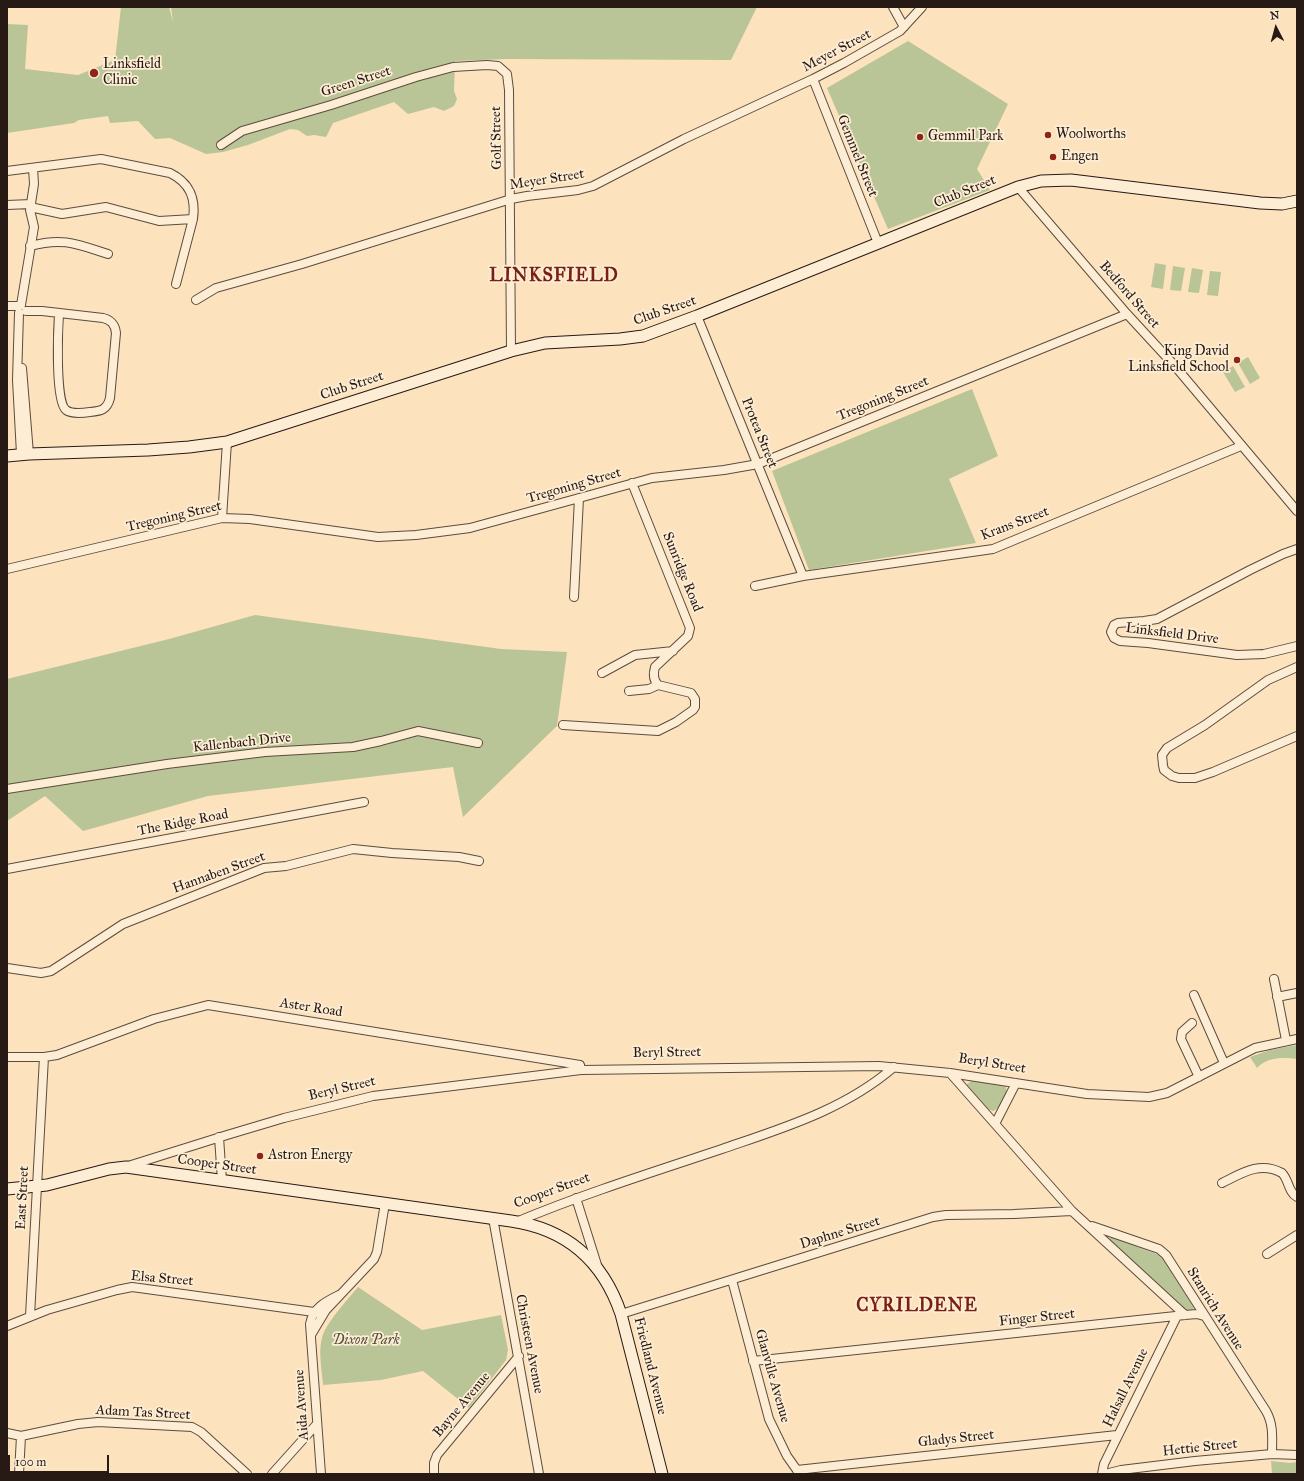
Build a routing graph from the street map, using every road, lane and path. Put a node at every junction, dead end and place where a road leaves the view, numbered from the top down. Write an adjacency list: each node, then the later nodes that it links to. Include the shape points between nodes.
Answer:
1 (893, 7): 3 (street)
2 (922, 7): 3 (street, Meyer Street)
3 (904, 27): 5 (street, Meyer Street, via 889,38)
4 (504, 71): 6 (street, Green Street, via 498,66 487,65 453,67 429,73 242,131); 10 (street, Golf Street, via 508,77 509,90)
5 (813, 79): 10 (street, Meyer Street, via 684,139 593,186); 16 (street, Gemmel Street)
6 (221, 145)
7 (33, 168): 8 (street); 13 (street, via 34,184); 15 (street, via 101,159 170,173 180,179 191,193 194,204)
8 (7, 171)
9 (1018, 187): 11 (main road, Club Street, via 1041,181 1066,179 1260,203 1282,204); 16 (main road, Club Street); 25 (street, Bedford Street)
10 (511, 199): 20 (street, Meyer Street, via 216,288); 27 (street, Golf Street)
11 (1297, 201)
12 (7, 205): 13 (street)
13 (30, 207): 14 (street); 15 (street, via 62,214 106,207 159,221); 17 (street, via 34,227)
14 (7, 209)
15 (193, 219): 19 (street)
16 (878, 243): 26 (main road, Club Street)
17 (30, 246): 18 (street, via 60,241 71,242); 23 (street)
18 (108, 254)
19 (176, 284)
20 (196, 300)
21 (7, 306): 23 (street)
22 (7, 309): 23 (street)
23 (22, 309): 24 (street); 30 (street, via 17,380)
24 (59, 313): 24 (street, via 108,319 114,325 116,333 110,398 104,410 72,412 63,406 60,398 58,353)
25 (1127, 314): 29 (street, Bedford Street, via 1174,365); 32 (street, Tregoning Street)
26 (697, 316): 27 (main road, Club Street, via 643,336 545,343); 32 (street, Protea Street)
27 (511, 351): 28 (main road, Club Street)
28 (227, 442): 30 (main road, Club Street, via 176,448); 36 (street)
29 (1241, 446): 35 (street, Bedford Street); 39 (street, Krans Street, via 993,549)
30 (25, 454): 31 (main road, Club Street)
31 (7, 456)
32 (758, 464): 33 (street, Tregoning Street); 39 (street, Protea Street)
33 (632, 483): 34 (street, Tregoning Street); 43 (street, Sunridge Road, via 690,628 688,636)
34 (579, 498): 36 (street, Tregoning Street, via 470,528 390,537 250,519); 41 (street)
35 (1297, 511)
36 (222, 518): 38 (street, Tregoning Street)
37 (1297, 549): 42 (street, Linksfield Drive, via 1256,567 1162,616 1152,620 1118,623 1111,632 1114,638 1120,641 1237,655 1264,654)
38 (7, 569)
39 (804, 576): 40 (street, Krans Street)
40 (755, 586)
41 (574, 597)
42 (1297, 646)
43 (673, 650): 45 (street, via 635,655); 46 (street, Sunridge Road, via 655,667 654,679)
44 (1297, 667): 49 (street, via 1268,680 1205,725 1167,748 1162,754 1164,770 1179,778 1195,778)
45 (602, 673)
46 (658, 685): 47 (street); 48 (street, via 691,693 695,699 695,707 676,722 654,731)
47 (629, 691)
48 (563, 725)
49 (1297, 736)
50 (478, 743): 51 (street, Kallenbach Drive, via 418,731 353,747 265,752)
51 (7, 788)
52 (364, 802): 54 (street, The Ridge Road)
53 (480, 861): 55 (street, Hannaben Street, via 353,849 286,866 264,868 129,921 51,971 41,974)
54 (7, 869)
55 (7, 968)
56 (1274, 979): 59 (street)
57 (1297, 993): 59 (street)
58 (1194, 995): 65 (street)
59 (1277, 997): 62 (street)
60 (1192, 1023): 69 (street, via 1182,1032 1181,1039)
61 (1297, 1039): 62 (street, Beryl Street)
62 (1286, 1040): 65 (street, Beryl Street, via 1255,1048)
63 (7, 1057): 64 (street, Aster Road)
64 (44, 1057): 66 (street, Aster Road, via 75,1049 154,1019 208,1005); 76 (street, East Street)
65 (1224, 1063): 69 (street, Beryl Street)
66 (580, 1067): 67 (street, Beryl Street); 72 (street, Beryl Street, via 373,1096)
67 (894, 1067): 68 (street, Beryl Street); 78 (street, Cooper Street, via 851,1097 812,1117)
68 (950, 1073): 70 (street, Beryl Street); 71 (street, Stanrich Avenue)
69 (1199, 1077): 70 (street, Beryl Street, via 1167,1093 1139,1098 1087,1094)
70 (1016, 1083): 71 (street)
71 (995, 1124): 81 (street, Stanrich Avenue)
72 (219, 1137): 73 (street, Beryl Street); 74 (street)
73 (126, 1167): 74 (main road, Cooper Street); 76 (main road, Beryl Street)
74 (222, 1181): 80 (main road, Cooper Street)
75 (1222, 1183): 79 (street, via 1249,1170 1266,1168 1282,1173 1292,1194)
76 (36, 1186): 77 (main road, Beryl Street); 91 (street, East Street)
77 (7, 1189)
78 (576, 1198): 83 (street, Cooper Street); 87 (street, Friedland Avenue)
79 (1297, 1198)
80 (385, 1203): 82 (main road, Cooper Street); 93 (street, Aida Avenue, via 374,1259 341,1294 324,1303)
81 (1072, 1211): 84 (street, Stanrich Avenue); 88 (street, Daphne Street, via 933,1217)
82 (493, 1218): 83 (main road, Cooper Street); 95 (street, Christeen Avenue)
83 (516, 1222): 87 (main road, Friedland Avenue, via 546,1229 567,1240)
84 (1087, 1224): 90 (street, Stanrich Avenue); 92 (street, Stanrich Avenue, via 1162,1251)
85 (1297, 1235): 86 (street)
86 (1267, 1254)
87 (599, 1269): 89 (main road, Friedland Avenue, via 613,1293)
88 (732, 1280): 89 (street, Daphne Street); 96 (street, Glanville Avenue)
89 (621, 1314): 110 (main road, Friedland Avenue)
90 (1181, 1315): 92 (street, Finger Street); 96 (street, Finger Street); 99 (street, Halsall Avenue)
91 (30, 1316): 93 (street, Elsa Street, via 132,1287 294,1310); 94 (street)
92 (1204, 1316): 101 (street, Stanrich Avenue, via 1271,1421)
93 (317, 1317): 97 (street, Aida Avenue, via 311,1335)
94 (7, 1326)
95 (519, 1356): 108 (street, Bayne Avenue, via 437,1455); 109 (street, Christeen Avenue)
96 (753, 1361): 103 (street, Glanville Avenue, via 771,1423 787,1456)
97 (316, 1425): 106 (street); 107 (street, Aida Avenue)
98 (7, 1433): 100 (street)
99 (1117, 1435): 103 (street, Gladys Street); 111 (street, Halsall Avenue, via 1104,1464)
100 (21, 1436): 104 (street); 105 (street, Adam Tas Street, via 92,1422 192,1427 201,1432)
101 (1272, 1454): 102 (street, Hettie Street); 111 (street, Hettie Street, via 1128,1469)
102 (1297, 1455)
103 (799, 1472)
104 (19, 1474)
105 (247, 1474)
106 (272, 1474)
107 (321, 1474)
108 (434, 1474)
109 (540, 1474)
110 (662, 1474)
111 (1104, 1474)

